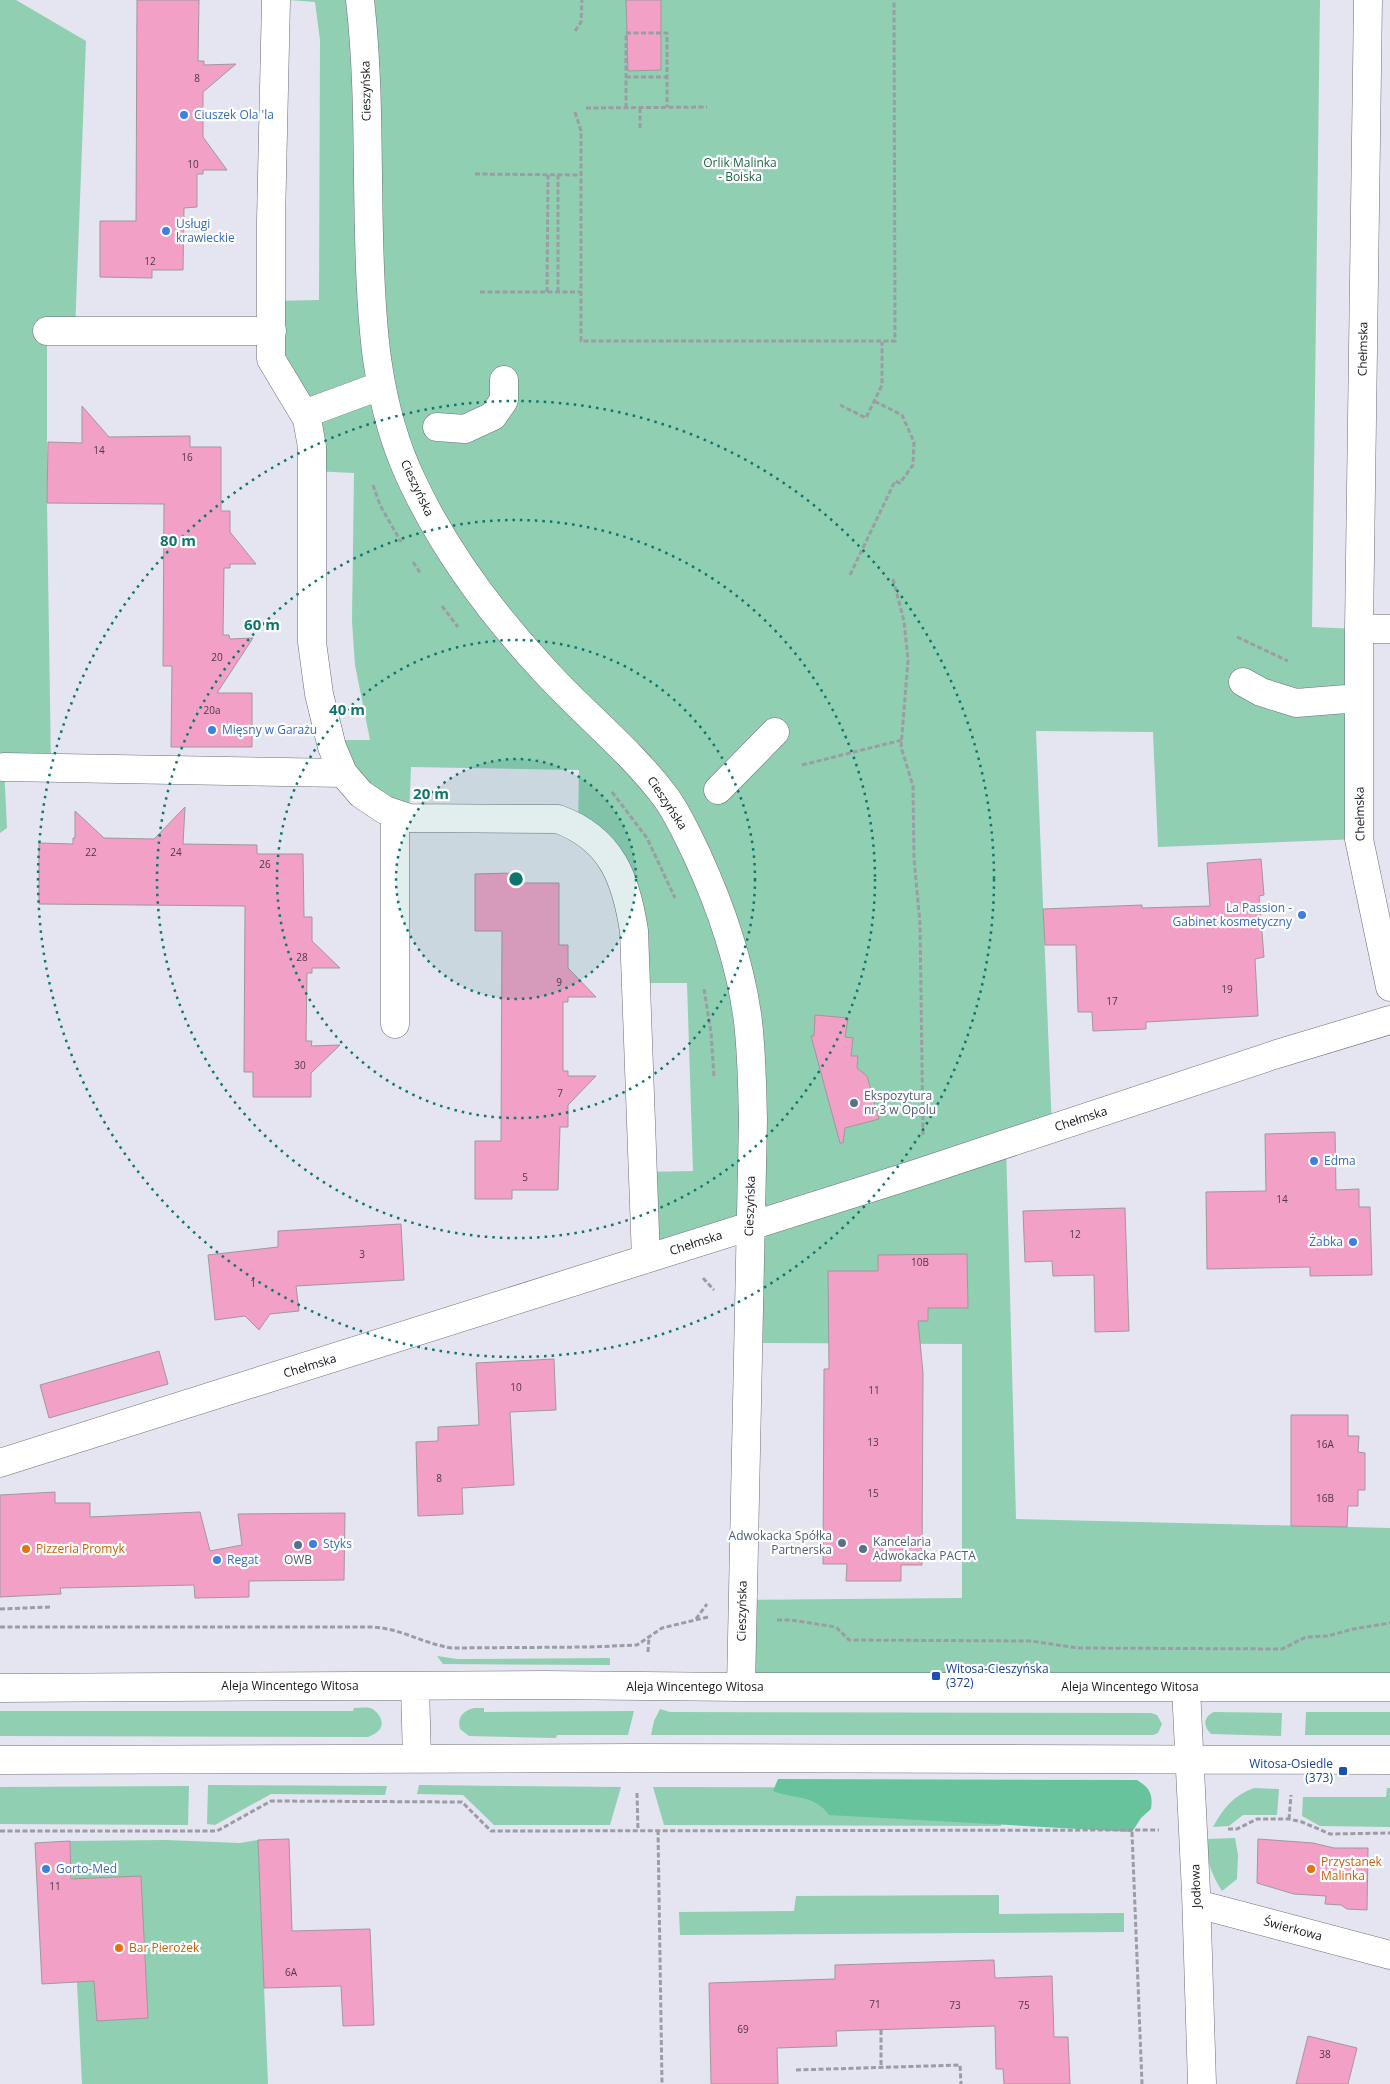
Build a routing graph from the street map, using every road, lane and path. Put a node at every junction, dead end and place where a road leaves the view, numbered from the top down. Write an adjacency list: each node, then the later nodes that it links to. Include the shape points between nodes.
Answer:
1 (276, 0): 25 (street)
2 (360, 0): 28 (street, Cieszyńska, via 365,51 370,296)
3 (582, 0): 6 (path, via 581,22)
4 (894, 0): 26 (path, via 895,342)
5 (1368, 0): 35 (street, Chełmska)
6 (575, 31)
7 (626, 77): 8 (path); 8 (path, via 626,33 667,33); 12 (path)
8 (667, 77): 9 (path)
9 (667, 107): 10 (path); 13 (path)
10 (707, 107)
11 (586, 108): 12 (path)
12 (626, 108): 13 (path)
13 (640, 108): 15 (path)
14 (575, 112): 19 (path, via 581,131)
15 (640, 129)
16 (475, 174): 17 (path)
17 (548, 174): 18 (path); 21 (path)
18 (558, 175): 19 (path); 22 (path)
19 (581, 175): 23 (path)
20 (480, 292): 21 (path)
21 (548, 292): 22 (path)
22 (558, 292): 23 (path)
23 (581, 292): 26 (path, via 581,341)
24 (47, 331): 25 (street)
25 (272, 331): 31 (street, via 271,359)
26 (882, 342): 29 (path, via 882,385)
27 (504, 380): 32 (street, via 504,400 493,416 466,429)
28 (380, 386): 31 (street); 52 (street, Cieszyńska, via 412,482 442,539 474,588 546,672 643,768 667,799 705,873 735,961 747,1013 753,1120)
29 (874, 401): 30 (path, via 866,418); 33 (path, via 902,415 914,442 914,465 900,483 895,481)
30 (840, 405)
31 (304, 414): 45 (street, via 312,447 312,642 332,747)
32 (437, 427)
33 (850, 575)
34 (894, 579): 42 (path, via 904,621 908,660)
35 (1359, 629): 36 (street); 40 (street, Chełmska)
36 (1390, 629)
37 (1237, 637): 38 (path)
38 (1288, 662)
39 (1243, 682): 40 (street, via 1261,692 1296,703)
40 (1359, 698): 48 (street, Chełmska, via 1359,839)
41 (775, 732): 46 (street)
42 (902, 740): 44 (path); 51 (path, via 913,786 914,859 920,923)
43 (4, 766): 45 (street)
44 (802, 766)
45 (343, 773): 47 (street, via 362,794)
46 (718, 790)
47 (395, 814): 50 (street); 53 (street, via 409,818 558,819 578,826 602,846 615,867 629,900 634,932)
48 (1390, 987)
49 (1390, 1020): 51 (street, Chełmska, via 1277,1054)
50 (395, 1024)
51 (924, 1172): 52 (street, Chełmska)
52 (750, 1226): 53 (street, Chełmska); 62 (street, Cieszyńska)
53 (646, 1259): 54 (street, Chełmska)
54 (0, 1463)
55 (50, 1607): 56 (path)
56 (0, 1609)
57 (710, 1616): 60 (path, via 662,1628 637,1645 590,1647 452,1648 372,1627)
58 (775, 1620): 59 (path, via 836,1627 849,1640 1031,1641 1069,1648 1282,1649 1306,1637 1325,1637)
59 (1390, 1623)
60 (0, 1627)
61 (415, 1686): 62 (street, Aleja Wincentego Witosa); 63 (street, Aleja Wincentego Witosa); 66 (street)
62 (741, 1687): 64 (street, Aleja Wincentego Witosa)
63 (0, 1688)
64 (1186, 1688): 65 (street, Aleja Wincentego Witosa); 67 (street, Jodłowa)
65 (1390, 1688)
66 (417, 1758): 67 (street); 68 (street)
67 (1189, 1759): 69 (street); 70 (street, Jodłowa)
68 (0, 1760)
69 (1390, 1760)
70 (1193, 1829): 73 (path); 74 (path, via 1236,1829 1257,1819 1290,1819 1330,1834); 75 (street, Jodłowa)
71 (658, 1830): 72 (path, via 491,1831 462,1802 271,1801 217,1831); 73 (path); 80 (path)
72 (0, 1832)
73 (1132, 1832): 82 (path)
74 (1390, 1833)
75 (1197, 1904): 76 (street, Świerkowa); 83 (street, Jodłowa)
76 (1390, 1956)
77 (881, 2030): 78 (path)
78 (881, 2067): 79 (path); 81 (path, via 960,2065)
79 (796, 2070)
80 (662, 2084)
81 (961, 2084)
82 (1142, 2084)
83 (1202, 2084)

